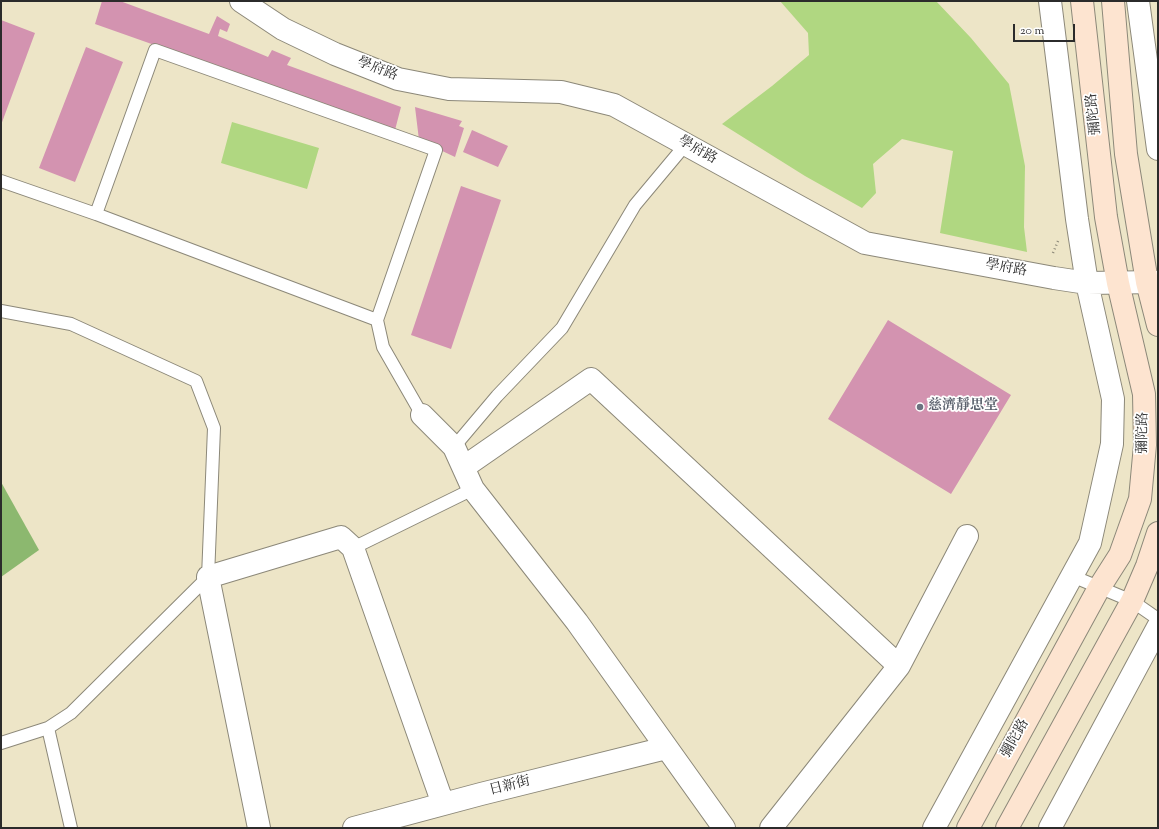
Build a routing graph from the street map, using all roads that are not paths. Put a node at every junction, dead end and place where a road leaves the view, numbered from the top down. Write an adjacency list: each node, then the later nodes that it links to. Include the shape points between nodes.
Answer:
1 (241, 1): 6 (street, 學府路, via 283,29 398,80 449,89 561,92 614,105)
2 (1050, 1): 10 (street, 彌陀路)
3 (1082, 1): 12 (street, 彌陀路, via 1106,217)
4 (1113, 1): 11 (street, 彌陀路, via 1126,154)
5 (1138, 1): 7 (street)
6 (686, 144): 10 (street, 學府路, via 865,243); 17 (lane, via 635,205 562,328 497,396)
7 (1158, 149)
8 (1, 181): 9 (lane)
9 (96, 214): 14 (lane); 14 (lane, via 155,50 436,150)
10 (1087, 282): 12 (street, 學府路); 23 (street, 彌陀路, via 1113,399 1112,444 1090,543)
11 (1153, 282): 12 (street, 學府路); 15 (street, 彌陀路)
12 (1118, 283): 25 (street, 彌陀路, via 1144,394 1145,445 1140,499 1120,555)
13 (1, 311): 24 (lane, via 71,324 196,381 214,428)
14 (377, 320): 16 (lane, via 383,347)
15 (1158, 325)
16 (422, 415): 17 (street)
17 (454, 447): 18 (street)
18 (464, 468): 19 (street); 29 (street, via 591,379)
19 (473, 489): 22 (lane); 32 (street, via 577,622)
20 (1158, 533): 26 (street)
21 (967, 536): 29 (street)
22 (354, 548): 24 (street, via 341,537); 33 (street)
23 (1072, 576): 25 (lane); 39 (street, 彌陀路)
24 (208, 577): 30 (lane, via 71,713); 35 (street)
25 (1099, 588): 26 (lane); 40 (street, 彌陀路)
26 (1132, 601): 27 (lane); 41 (street)
27 (1158, 620)
28 (1158, 627): 42 (street)
29 (899, 666): 38 (street)
30 (48, 728): 31 (lane); 34 (lane)
31 (1, 743)
32 (666, 748): 33 (street, 日新街); 37 (street)
33 (443, 804): 36 (street, 日新街)
34 (71, 828)
35 (259, 828)
36 (354, 828)
37 (724, 828)
38 (771, 828)
39 (934, 828)
40 (968, 828)
41 (1007, 828)
42 (1050, 828)

